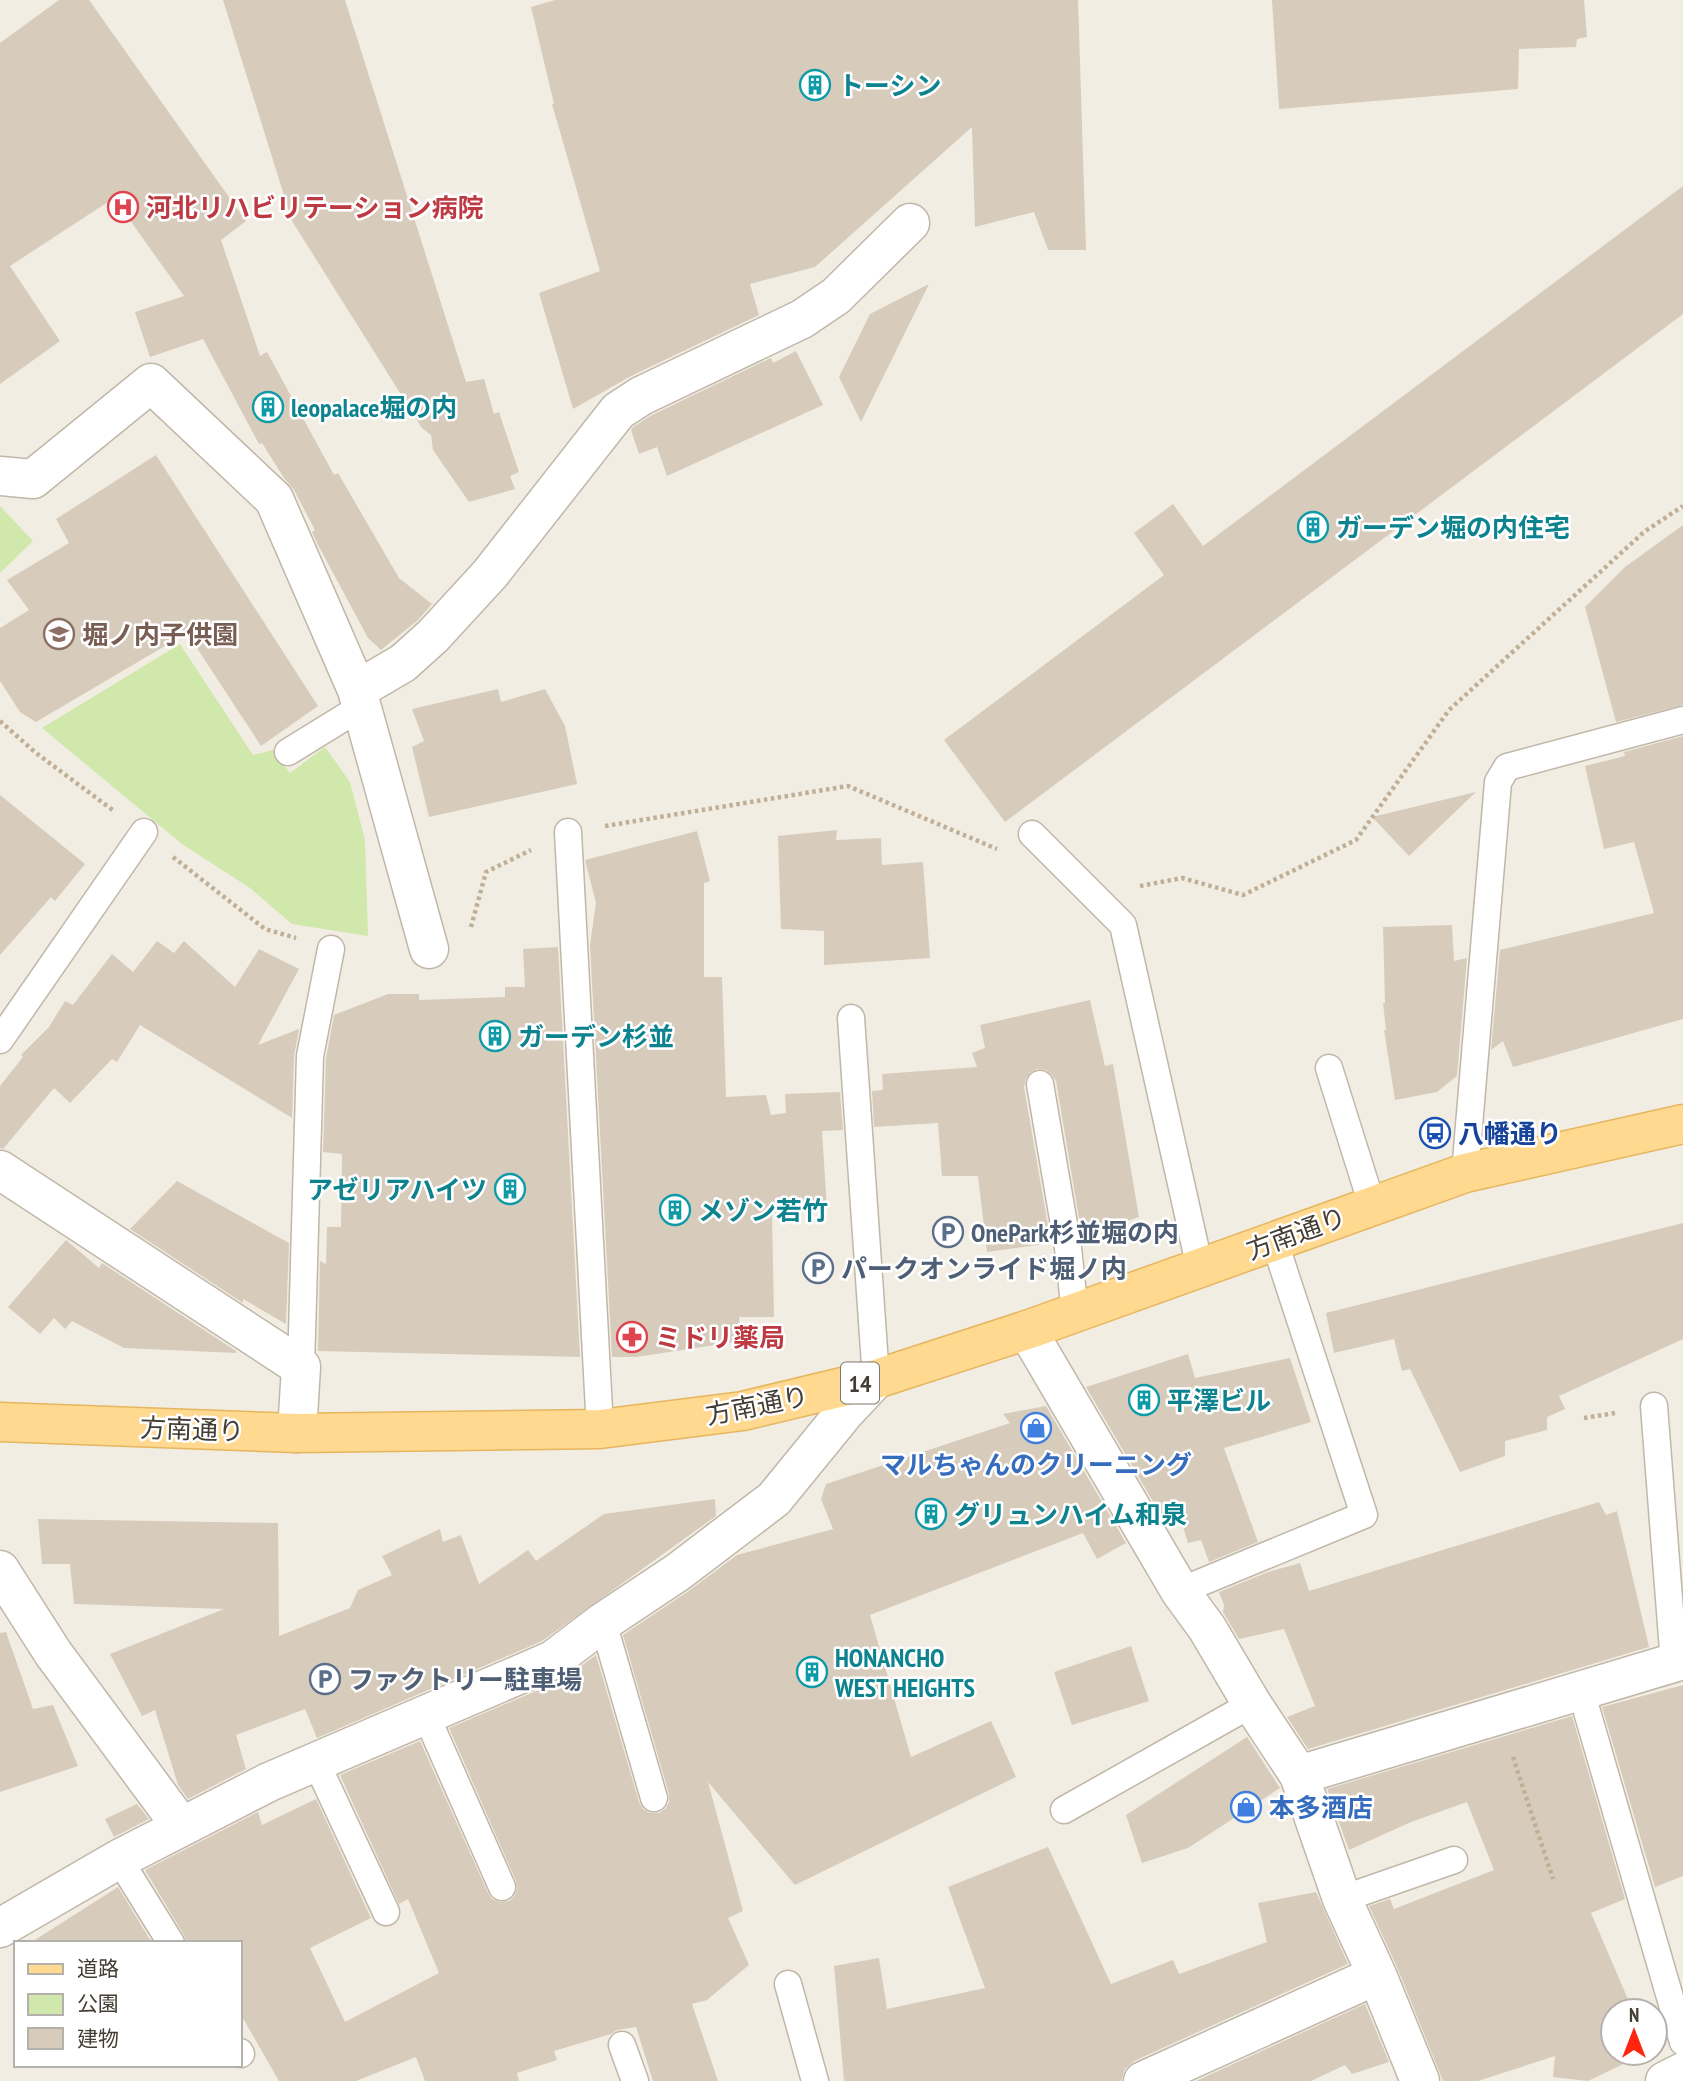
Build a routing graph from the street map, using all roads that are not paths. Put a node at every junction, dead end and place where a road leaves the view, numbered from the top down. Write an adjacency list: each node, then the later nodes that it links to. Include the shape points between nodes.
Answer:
1 (910, 223): 3 (street, via 836,296 802,319 618,411 490,574 433,636)
2 (0, 476): 3 (street, via 33,479 152,383 274,499)
3 (359, 699): 5 (lane); 10 (street)
4 (1683, 720): 17 (lane, via 1507,767 1498,782)
5 (288, 752)
6 (144, 832): 12 (lane)
7 (568, 832): 27 (lane)
8 (1032, 834): 20 (lane, via 1124,925)
9 (331, 949): 23 (lane, via 310,1056)
10 (429, 949)
11 (851, 1018): 24 (lane)
12 (0, 1040)
13 (1329, 1068): 18 (lane)
14 (1040, 1084): 21 (lane)
15 (1683, 1124): 17 (main road, 方南通り / 14)
16 (0, 1170): 23 (street)
17 (1465, 1173): 18 (main road, 方南通り / 14)
18 (1372, 1205): 19 (main road, 方南通り / 14)
19 (1274, 1240): 20 (main road, 方南通り / 14); 30 (lane, via 1364,1516)
20 (1200, 1268): 21 (main road, 方南通り / 14)
21 (1075, 1313): 22 (main road, 方南通り / 14)
22 (1027, 1330): 24 (main road, 方南通り / 14); 30 (street)
23 (301, 1367): 28 (street)
24 (876, 1379): 27 (main road, 方南通り / 14, via 743,1411); 31 (street, via 774,1499)
25 (1654, 1406): 32 (lane)
26 (0, 1422): 28 (main road, 方南通り / 14)
27 (600, 1429): 28 (main road, 方南通り / 14)
28 (297, 1433)
29 (0, 1570): 40 (street, via 53,1653)
30 (1180, 1591): 34 (street)
31 (603, 1622): 35 (street, via 553,1660); 38 (lane)
32 (1679, 1662): 33 (street)
33 (1581, 1691): 37 (street); 50 (lane)
34 (1252, 1704): 37 (street); 39 (lane)
35 (426, 1715): 36 (street); 43 (lane)
36 (316, 1762): 40 (street); 45 (lane)
37 (1299, 1775): 44 (street)
38 (654, 1798)
39 (1064, 1810)
40 (181, 1826): 41 (street)
41 (119, 1859): 46 (street); 47 (lane)
42 (1454, 1860): 44 (lane)
43 (502, 1887)
44 (1342, 1899): 48 (street)
45 (386, 1912)
46 (0, 1928)
47 (170, 1941)
48 (1377, 1975): 55 (street); 56 (street)
49 (788, 1984): 54 (lane)
50 (1683, 2042)
51 (622, 2045): 53 (lane)
52 (1683, 2072): 57 (street)
53 (635, 2081)
54 (815, 2081)
55 (1143, 2081)
56 (1420, 2081)
57 (1665, 2081)

